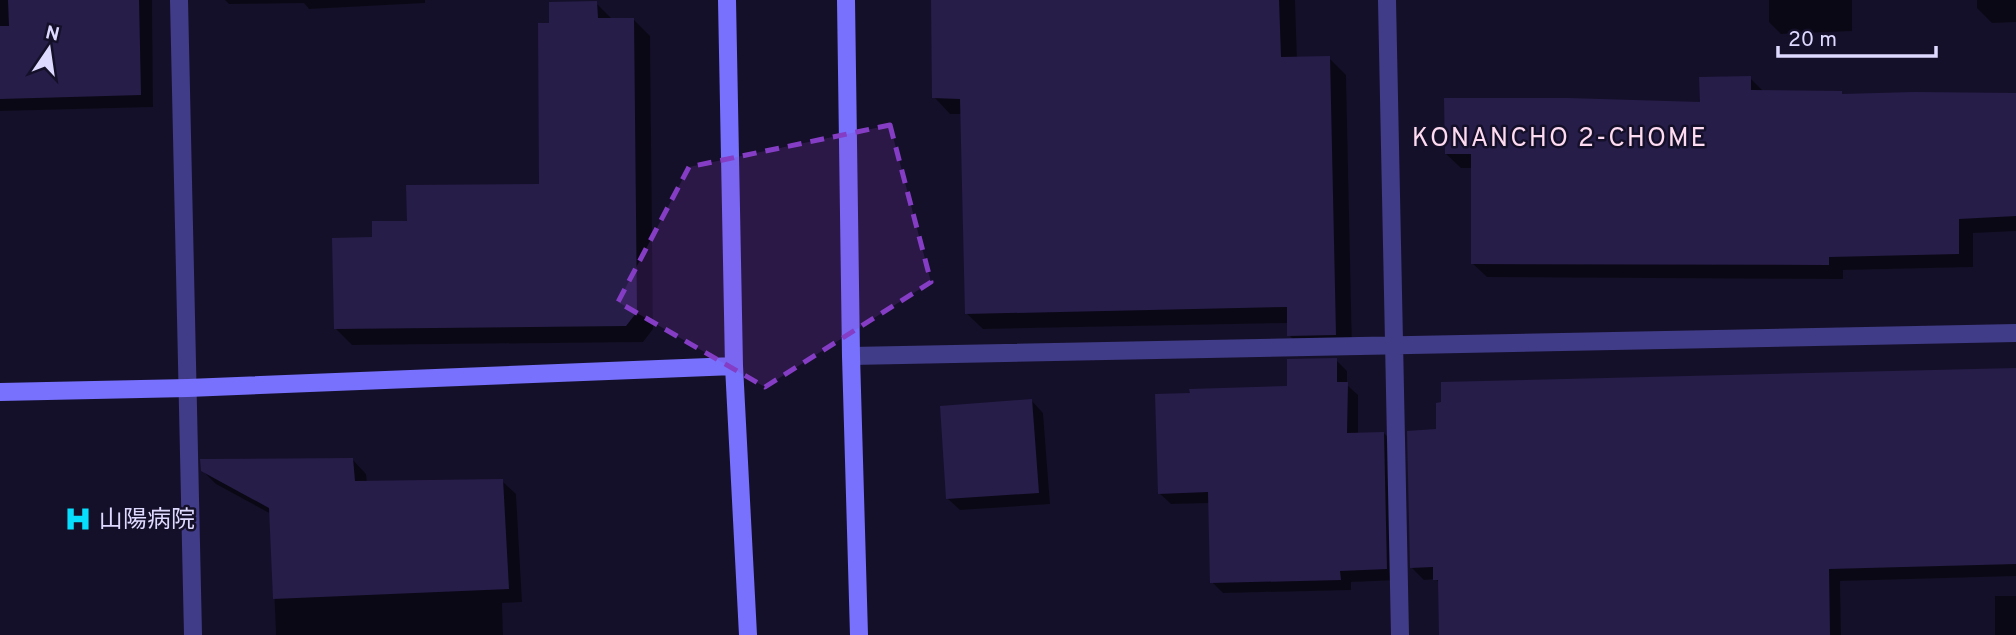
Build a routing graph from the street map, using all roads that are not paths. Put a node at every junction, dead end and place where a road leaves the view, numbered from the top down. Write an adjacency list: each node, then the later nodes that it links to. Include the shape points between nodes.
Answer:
1 (179, 0): 9 (street)
2 (727, 0): 8 (street)
3 (846, 0): 7 (street)
4 (1387, 0): 6 (street)
5 (2016, 333): 6 (street)
6 (1394, 346): 7 (street); 14 (street)
7 (851, 356): 13 (street)
8 (734, 366): 9 (street); 12 (street)
9 (188, 388): 10 (street); 11 (street)
10 (0, 392)
11 (193, 635)
12 (748, 635)
13 (859, 635)
14 (1401, 635)

